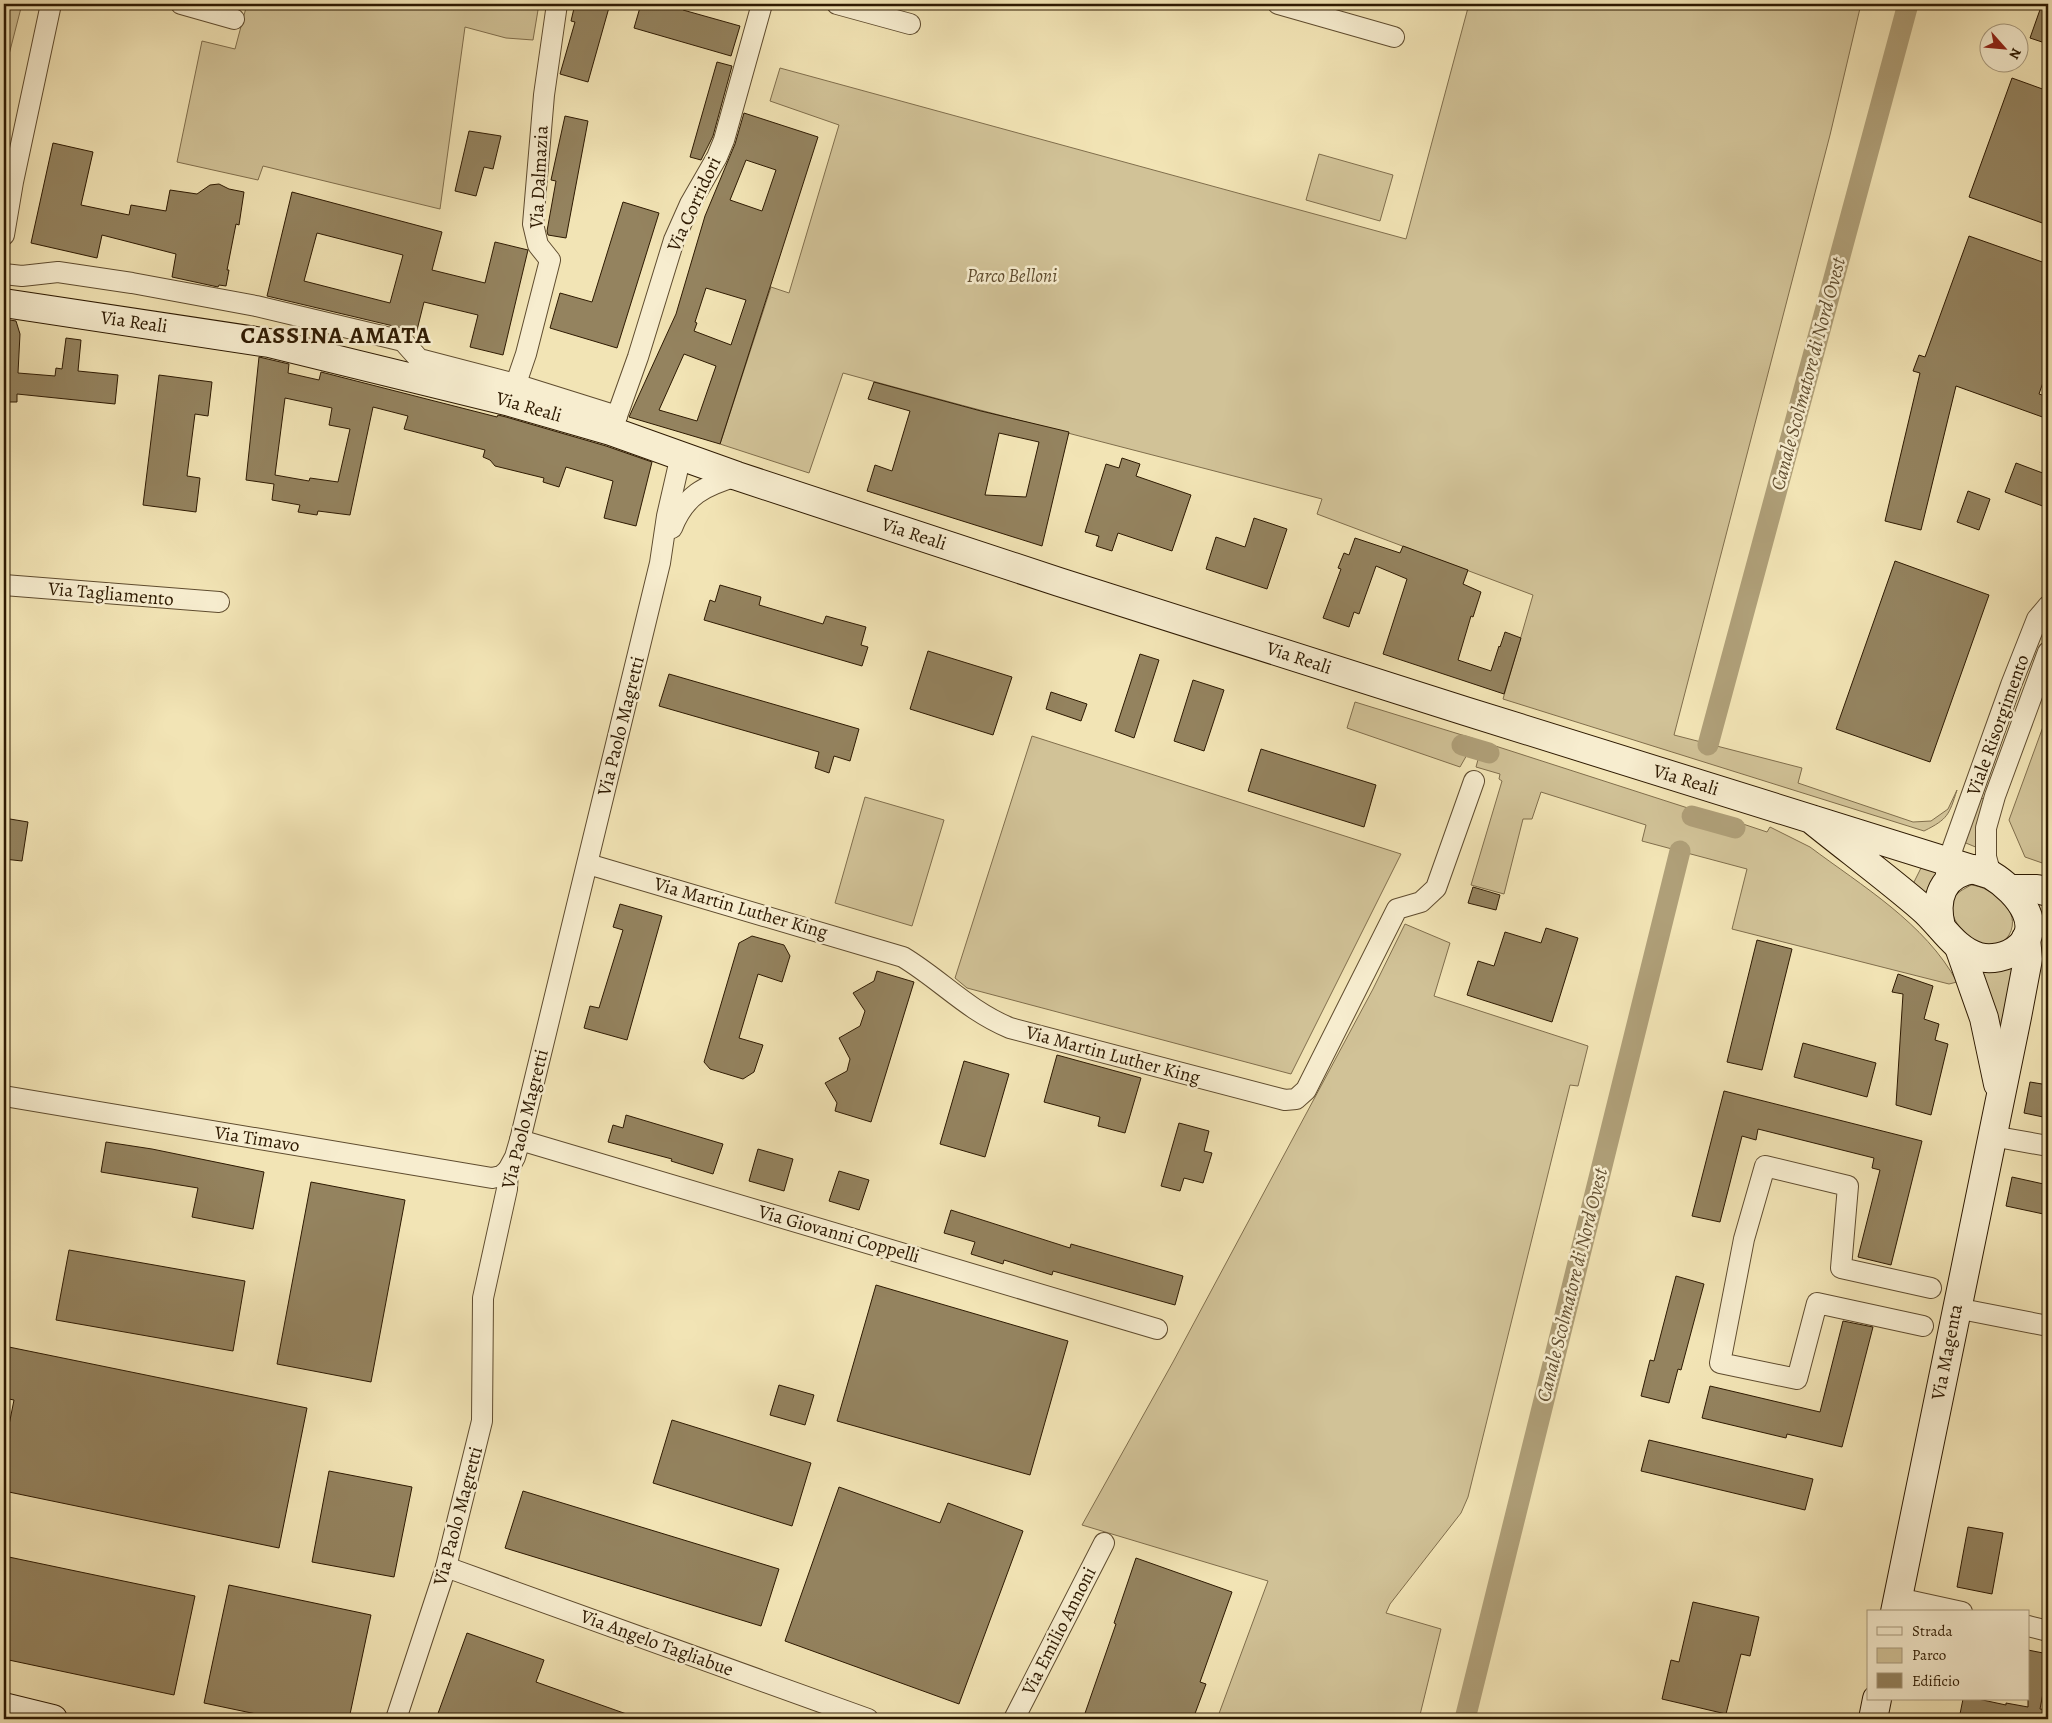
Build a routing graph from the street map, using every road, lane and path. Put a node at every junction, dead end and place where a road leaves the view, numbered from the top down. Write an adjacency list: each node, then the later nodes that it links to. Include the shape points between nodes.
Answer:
1 (51, 4): 10 (street)
2 (181, 4): 7 (street)
3 (557, 4): 13 (street, Via Dalmazia, via 544,95 533,224 538,245 550,260 526,354)
4 (762, 4): 14 (street, Via Corridori, via 724,140 674,240)
5 (837, 4): 8 (street)
6 (1278, 4): 9 (street)
7 (234, 19)
8 (910, 24)
9 (1394, 36)
10 (4, 235)
11 (4, 274): 13 (street, via 22,276 58,272 132,282 256,306 403,341 419,358)
12 (4, 303): 13 (main road, Via Reali, via 269,343)
13 (512, 393): 14 (main road, Via Reali)
14 (614, 423): 15 (main road, Via Reali)
15 (681, 455): 16 (main road, Via Reali); 17 (street, Via Paolo Magretti, via 666,516)
16 (737, 476): 17 (street, Via Paolo Magretti, via 716,482 686,501); 23 (main road, Via Reali, via 1059,582)
17 (664, 548): 24 (street, Via Paolo Magretti)
18 (4, 585): 19 (street, Via Tagliamento)
19 (219, 602)
20 (2048, 606): 25 (street, Viale Risorgimento, via 2037,619 2014,677)
21 (2048, 652): 25 (street, Viale Risorgimento, via 1995,796 1986,828 1986,857)
22 (1474, 781): 24 (street, Via Martin Luther King, via 1436,888 1421,902 1397,909 1306,1090 1296,1099 1285,1100 1010,1028 988,1019 903,956)
23 (1811, 819): 25 (main road, Via Reali); 28 (main road, Via Reali, via 1923,908)
24 (588, 864): 33 (street, Via Paolo Magretti)
25 (1968, 866): 26 (main road, Via Reali); 27 (main road, via 2021,900); 28 (main road, via 1942,889 1938,909)
26 (2048, 892)
27 (2035, 924): 29 (main road, via 2020,947 2003,957 1992,959 1970,954); 30 (main road, Via Magenta)
28 (1941, 927): 29 (main road)
29 (1959, 947): 30 (main road, Via Magenta, via 1984,1018)
30 (2000, 1093): 32 (main road, Via Magenta)
31 (4, 1096): 35 (street, Via Timavo, via 492,1178)
32 (1992, 1136): 34 (street); 37 (main road, Via Magenta)
33 (520, 1140): 35 (street, Via Paolo Magretti); 40 (street, Via Giovanni Coppelli)
34 (2048, 1146)
35 (508, 1170): 42 (street, Via Paolo Magretti, via 508,1189 483,1298 482,1421)
36 (1931, 1288): 38 (street, via 1841,1268 1848,1186 1765,1166 1744,1239 1720,1363 1797,1379 1817,1303)
37 (1956, 1308): 39 (street); 43 (main road, Via Magenta)
38 (1923, 1326)
39 (2048, 1326)
40 (1158, 1329)
41 (1104, 1543): 54 (street, Via Emilio Annoni)
42 (446, 1567): 52 (street, Via Paolo Magretti); 53 (street, Via Angelo Tagliabue)
43 (1896, 1605): 44 (street)
44 (1943, 1610)
45 (2030, 1626): 46 (street)
46 (2048, 1631)
47 (1877, 1700): 55 (main road)
48 (4, 1707): 51 (main road)
49 (4, 1717): 50 (main road)
50 (12, 1719)
51 (53, 1719)
52 (396, 1719)
53 (868, 1719)
54 (1014, 1719)
55 (1873, 1719)

